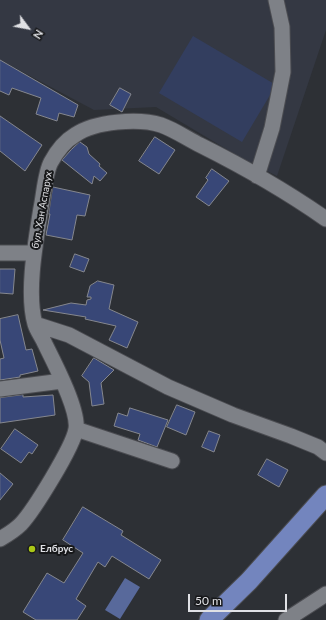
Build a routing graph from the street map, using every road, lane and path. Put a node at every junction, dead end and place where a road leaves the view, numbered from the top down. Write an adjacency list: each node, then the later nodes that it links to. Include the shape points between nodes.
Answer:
1 (276, 0): 2 (street, via 282,27 283,72 272,128)
2 (257, 176): 3 (street, бул. Хан Аспарух); 5 (street, бул. Хан Аспарух, via 161,125 130,121 103,124 77,134 61,146 50,164)
3 (326, 219)
4 (0, 253): 5 (street)
5 (34, 253): 6 (street, бул. Хан Аспарух, via 32,301)
6 (35, 324): 7 (street, бул. Хан Аспарух); 10 (street, via 69,335 168,387 318,447)
7 (62, 381): 8 (street); 9 (street, бул. Хан Аспарух, via 73,408)
8 (0, 389)
9 (76, 429): 11 (street); 13 (street, бул. Хан Аспарух, via 68,449 34,506 21,523)
10 (326, 453)
11 (172, 461)
12 (326, 495): 15 (main road, via 249,581)
13 (0, 539)
14 (326, 594): 16 (street)
15 (209, 620)
16 (286, 620)

